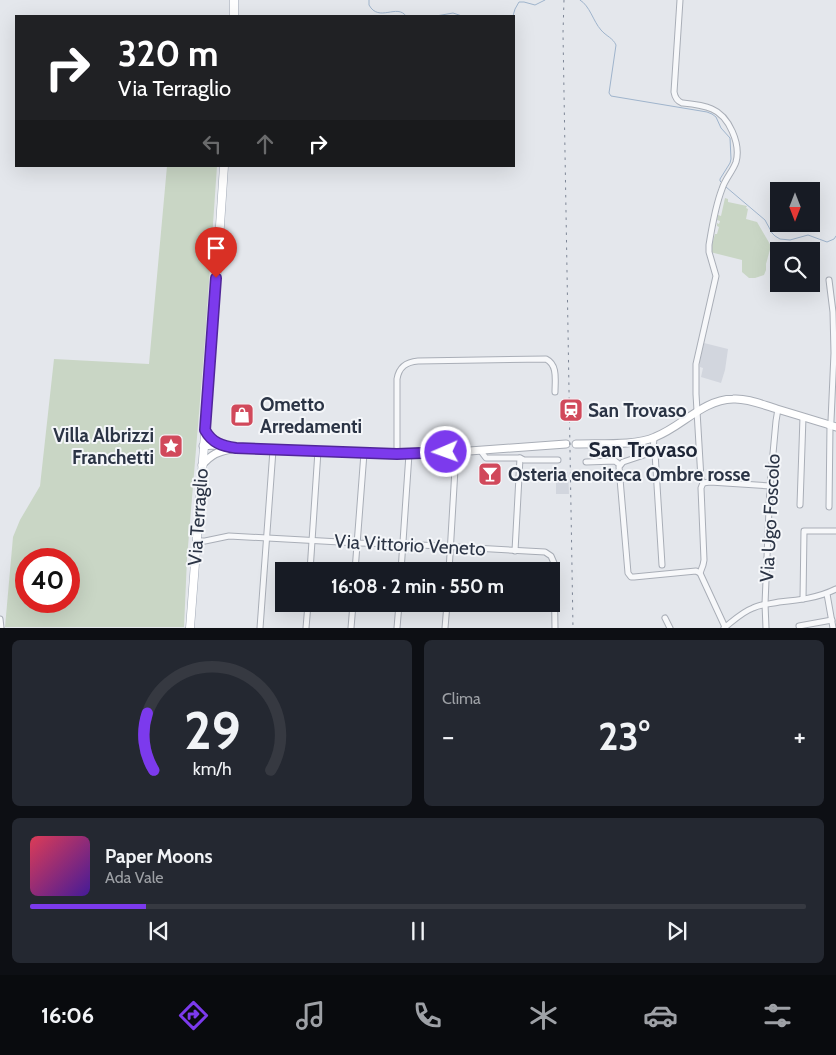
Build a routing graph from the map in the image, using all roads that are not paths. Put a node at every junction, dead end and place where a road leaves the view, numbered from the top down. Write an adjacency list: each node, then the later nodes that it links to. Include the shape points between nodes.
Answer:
1 (234, 0): 3 (main road)
2 (680, 0): 8 (street, via 674,96 682,103 710,108 723,117 736,142 737,155 717,203 708,248 716,276 696,364)
3 (234, 15)
4 (224, 167): 11 (main road, Via Terraglio)
5 (829, 280): 10 (street, via 834,353)
6 (556, 392): 23 (street, via 555,368 546,359 407,363 398,372 397,379)
7 (778, 409): 8 (street, via 736,398 716,401); 9 (street); 31 (street, Via Ugo Foscolo)
8 (698, 410): 12 (street); 30 (street)
9 (804, 417): 10 (street); 32 (street)
10 (833, 426): 33 (street)
11 (205, 430): 15 (main road, Via Terraglio); 16 (street)
12 (654, 438): 14 (street); 19 (street)
13 (566, 444): 18 (street)
14 (576, 444)
15 (203, 446): 16 (street, via 214,451); 28 (main road, Via Terraglio)
16 (220, 449): 17 (street); 28 (street)
17 (273, 450): 20 (street); 35 (street)
18 (480, 450): 21 (street); 25 (street, via 486,458)
19 (653, 450): 29 (street); 46 (street)
20 (318, 451): 22 (street); 37 (street)
21 (456, 452): 24 (street); 40 (street)
22 (364, 453): 23 (street); 38 (street)
23 (397, 454): 24 (street)
24 (409, 454): 39 (street)
25 (520, 458): 26 (street); 41 (street)
26 (558, 460)
27 (586, 462): 29 (street, via 615,462)
28 (202, 465): 36 (main road, Via Terraglio)
29 (620, 465): 47 (street, via 628,573 634,577)
30 (703, 483): 31 (street); 47 (street, via 704,560)
31 (770, 486): 51 (street, Via Ugo Foscolo)
32 (800, 506)
33 (829, 507)
34 (836, 531): 50 (street, via 804,532)
35 (266, 538): 36 (street, Via Vittorio Veneto, via 226,536); 37 (street, Via Vittorio Veneto); 63 (street)
36 (196, 540): 62 (main road, Via Terraglio)
37 (313, 540): 38 (street, Via Vittorio Veneto); 42 (street)
38 (358, 543): 39 (street, Via Vittorio Veneto); 43 (street)
39 (403, 544): 40 (street, Via Vittorio Veneto); 44 (street)
40 (450, 547): 41 (street, Via Vittorio Veneto); 45 (street)
41 (515, 551): 68 (street, Via Vittorio Veneto, via 545,552 551,556 555,570)
42 (311, 562)
43 (357, 562)
44 (402, 562)
45 (449, 562)
46 (662, 565)
47 (700, 572): 60 (street)
48 (836, 589): 49 (street)
49 (827, 594): 50 (street); 56 (street)
50 (803, 599): 51 (street)
51 (765, 604): 60 (street, via 745,612); 70 (street, Via Ugo Foscolo)
52 (307, 612): 64 (street)
53 (352, 612): 65 (street)
54 (398, 612): 66 (street)
55 (446, 612): 67 (street)
56 (833, 617): 59 (street); 71 (street)
57 (665, 618): 69 (street)
58 (0, 619): 61 (street)
59 (799, 626)
60 (725, 627)
61 (1, 628)
62 (190, 628)
63 (260, 628)
64 (306, 628)
65 (351, 628)
66 (397, 628)
67 (445, 628)
68 (556, 628)
69 (670, 628)
70 (766, 628)
71 (833, 628)

